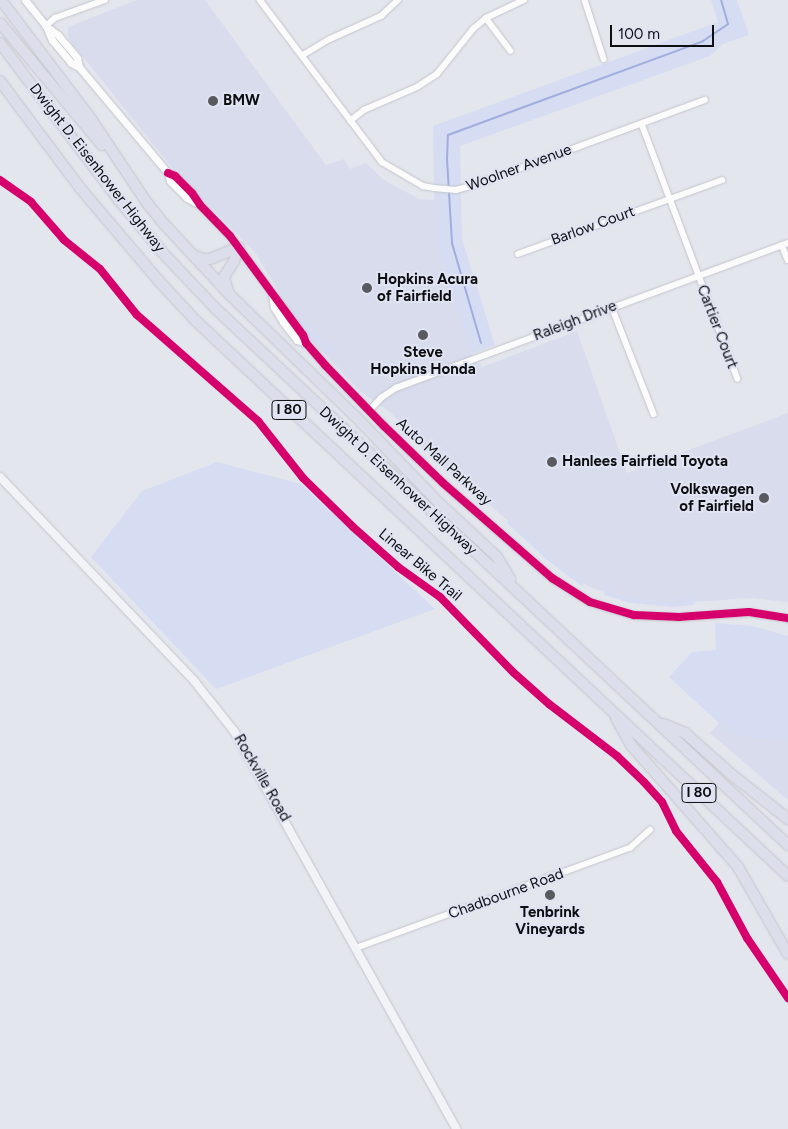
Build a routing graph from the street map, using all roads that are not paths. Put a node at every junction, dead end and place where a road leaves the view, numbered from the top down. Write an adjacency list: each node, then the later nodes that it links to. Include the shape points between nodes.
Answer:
1 (1, 0): 19 (highway, via 91,119)
2 (26, 0): 10 (street, Auto Mall Parkway)
3 (105, 0): 10 (street, via 55,18)
4 (260, 0): 13 (street, Woolner Avenue)
5 (398, 0): 13 (street, via 381,16 330,38)
6 (524, 0): 8 (street)
7 (585, 0): 14 (street)
8 (486, 18): 12 (street); 17 (street, via 436,74 417,87 364,110)
9 (0, 23): 19 (highway)
10 (46, 26): 23 (street, Auto Mall Parkway, via 71,63 80,67 168,173 192,193)
11 (0, 43): 34 (highway, Dwight D. Eisenhower Highway / I 80, via 95,171 186,277 269,360)
12 (511, 51)
13 (303, 55): 17 (street, Woolner Avenue)
14 (604, 59)
15 (0, 81): 36 (highway, Dwight D. Eisenhower Highway / I 80, via 80,188 196,321)
16 (705, 100): 18 (street, Woolner Avenue)
17 (350, 121): 18 (street, Woolner Avenue, via 382,162 423,186 462,189)
18 (642, 124): 21 (street)
19 (129, 176): 24 (highway, via 147,203)
20 (722, 180): 21 (street, Barlow Court)
21 (669, 199): 25 (street, Barlow Court); 27 (street)
22 (785, 244): 26 (street); 27 (street, Raleigh Drive)
23 (239, 247): 24 (highway, via 210,259); 28 (highway, via 224,277); 31 (street, Auto Mall Parkway, via 272,295 274,307 297,340 306,344)
24 (190, 253): 28 (highway)
25 (518, 254)
26 (788, 260)
27 (697, 275): 29 (street, Raleigh Drive); 30 (street, Cartier Court)
28 (230, 295): 34 (highway, via 497,557)
29 (612, 307): 31 (street, Raleigh Drive, via 396,388); 32 (street)
30 (738, 380)
31 (369, 411): 35 (street, Auto Mall Parkway, via 443,483 533,563 590,602 634,615 657,617 750,612)
32 (654, 414)
33 (0, 477): 42 (main road, Rockville Road, via 216,706 251,757)
34 (514, 587): 37 (highway, Dwight D. Eisenhower Highway / I 80)
35 (788, 618)
36 (610, 709): 41 (highway, Dwight D. Eisenhower Highway / I 80); 43 (highway, via 631,745 738,867)
37 (660, 723): 38 (highway, via 685,733); 40 (highway, Dwight D. Eisenhower Highway / I 80)
38 (788, 819)
39 (650, 830): 42 (street, Chadbourne Road, via 630,848)
40 (788, 845)
41 (788, 876)
42 (356, 948): 44 (main road, Rockville Road)
43 (788, 954)
44 (456, 1129)

